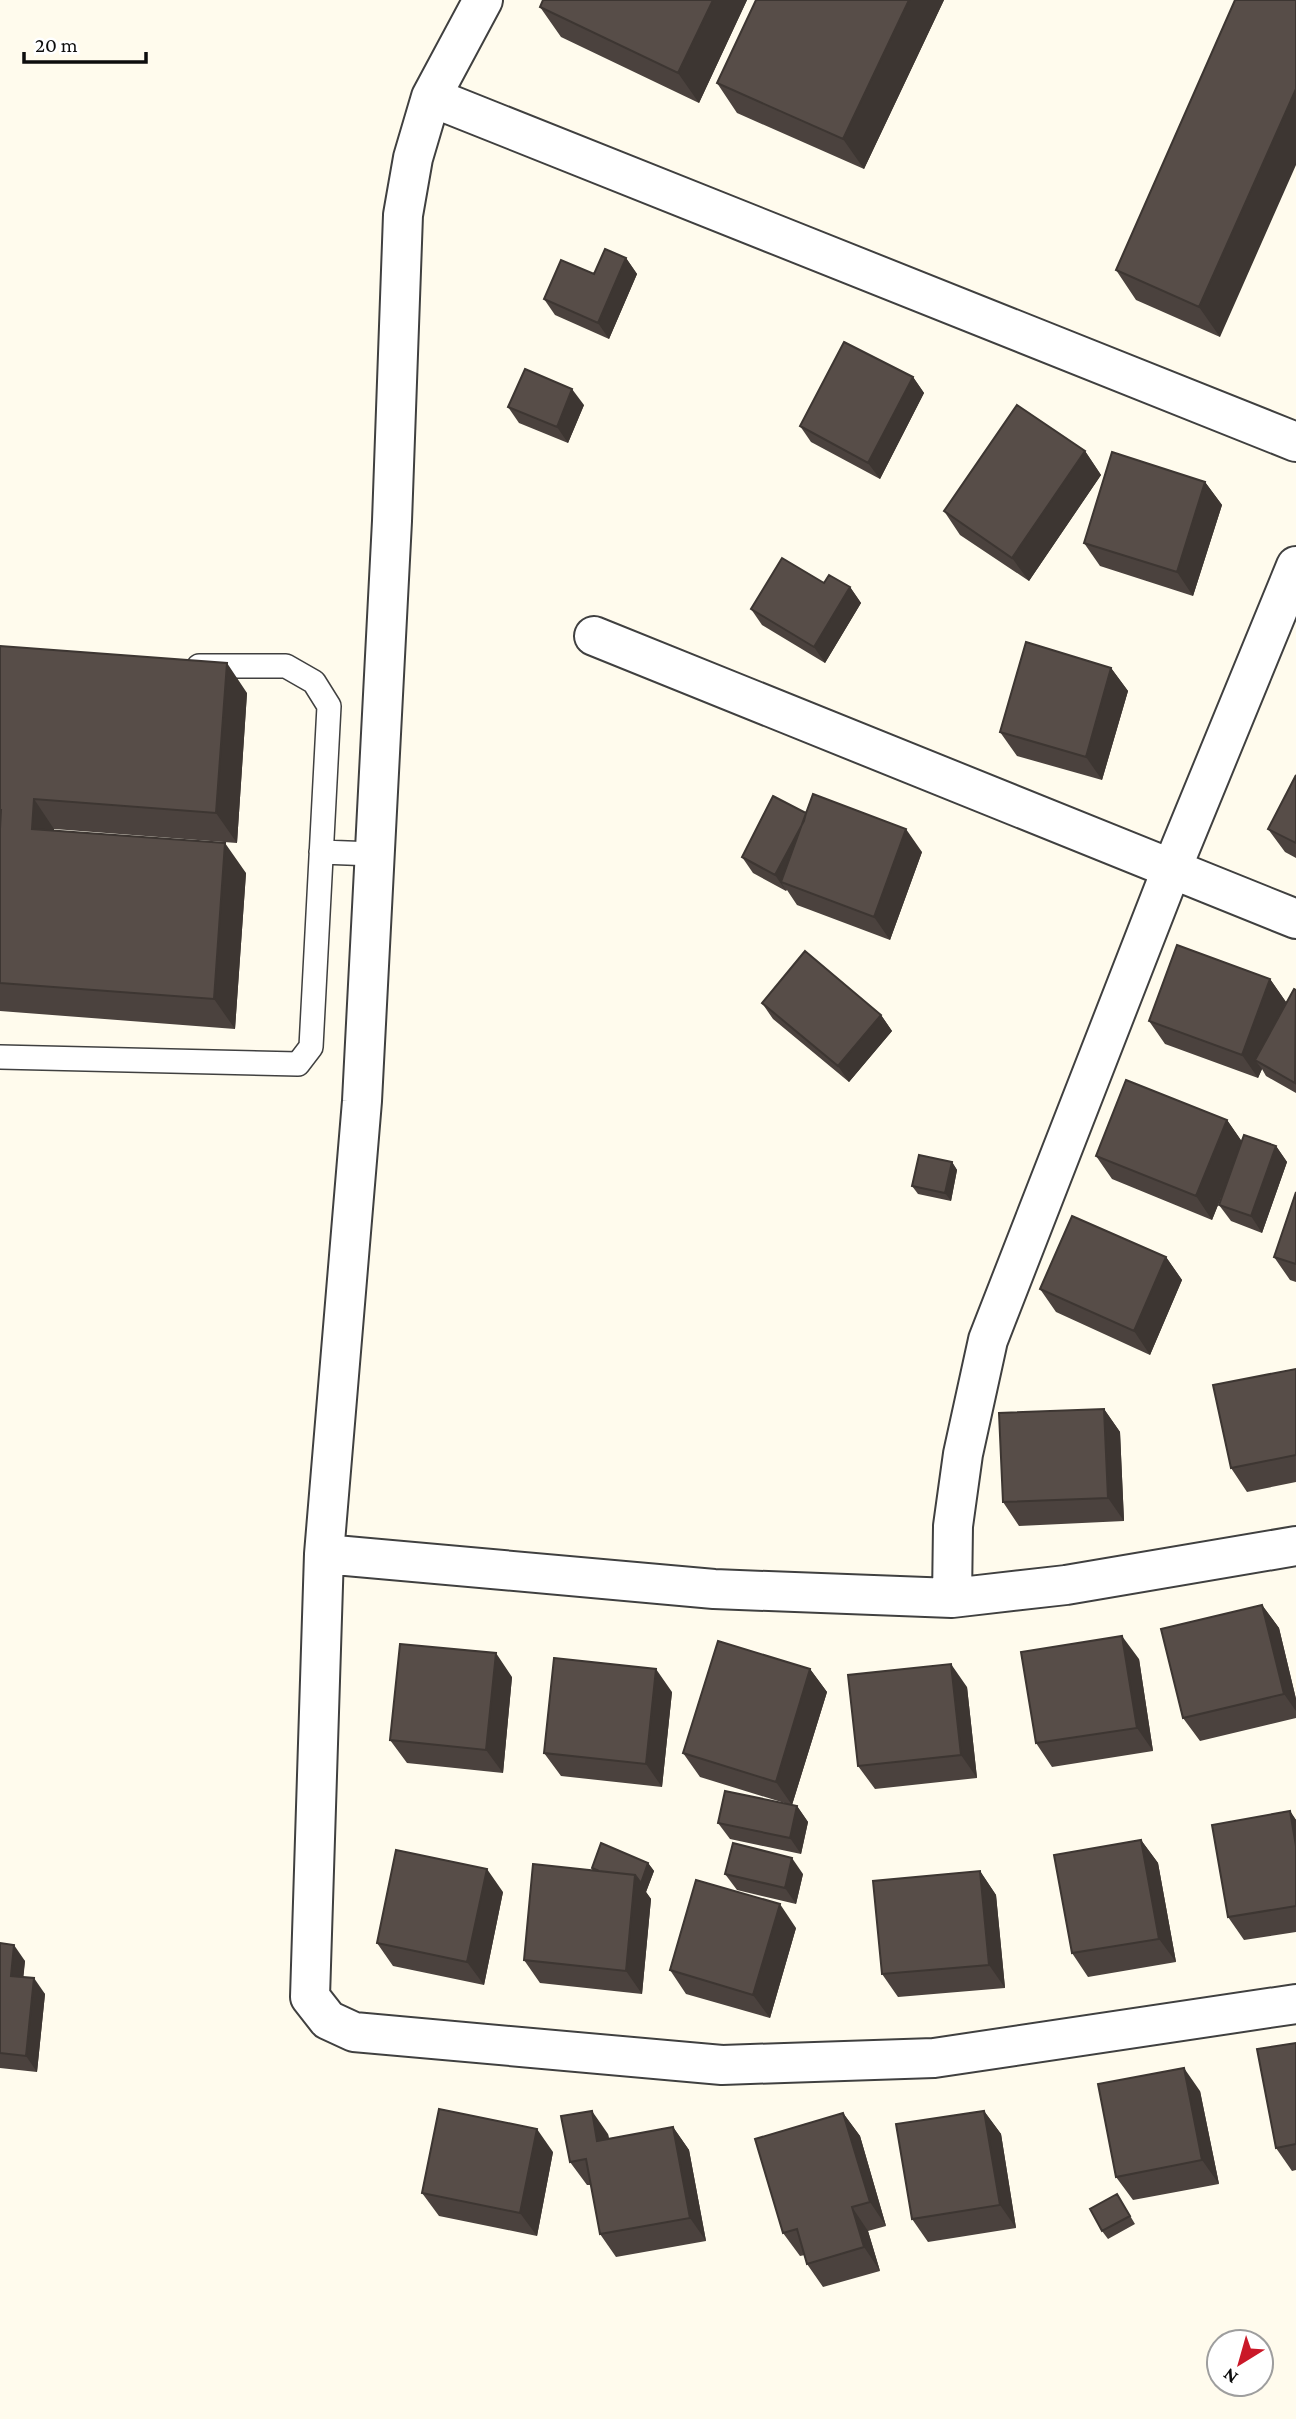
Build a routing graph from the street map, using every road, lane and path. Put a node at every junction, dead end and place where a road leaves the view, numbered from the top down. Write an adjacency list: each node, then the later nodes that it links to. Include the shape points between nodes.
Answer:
1 (483, 0): 2 (street)
2 (431, 97): 3 (street); 8 (street, via 403,215)
3 (1296, 442)
4 (1296, 566): 9 (street)
5 (594, 636): 9 (street)
6 (177, 666): 7 (lane, via 286,666 314,682 329,706)
7 (321, 852): 8 (lane); 11 (lane, via 311,1047 298,1064)
8 (374, 854): 13 (street, via 362,1101)
9 (1171, 868): 10 (street); 14 (street, via 988,1340 961,1466 953,1527)
10 (1296, 919)
11 (0, 1057)
12 (1296, 1546): 14 (street, via 1066,1585)
13 (324, 1554): 14 (street, via 714,1589); 15 (street, via 310,1997 328,2020 354,2032 722,2065 934,2058)
14 (952, 1598)
15 (1296, 2004)

